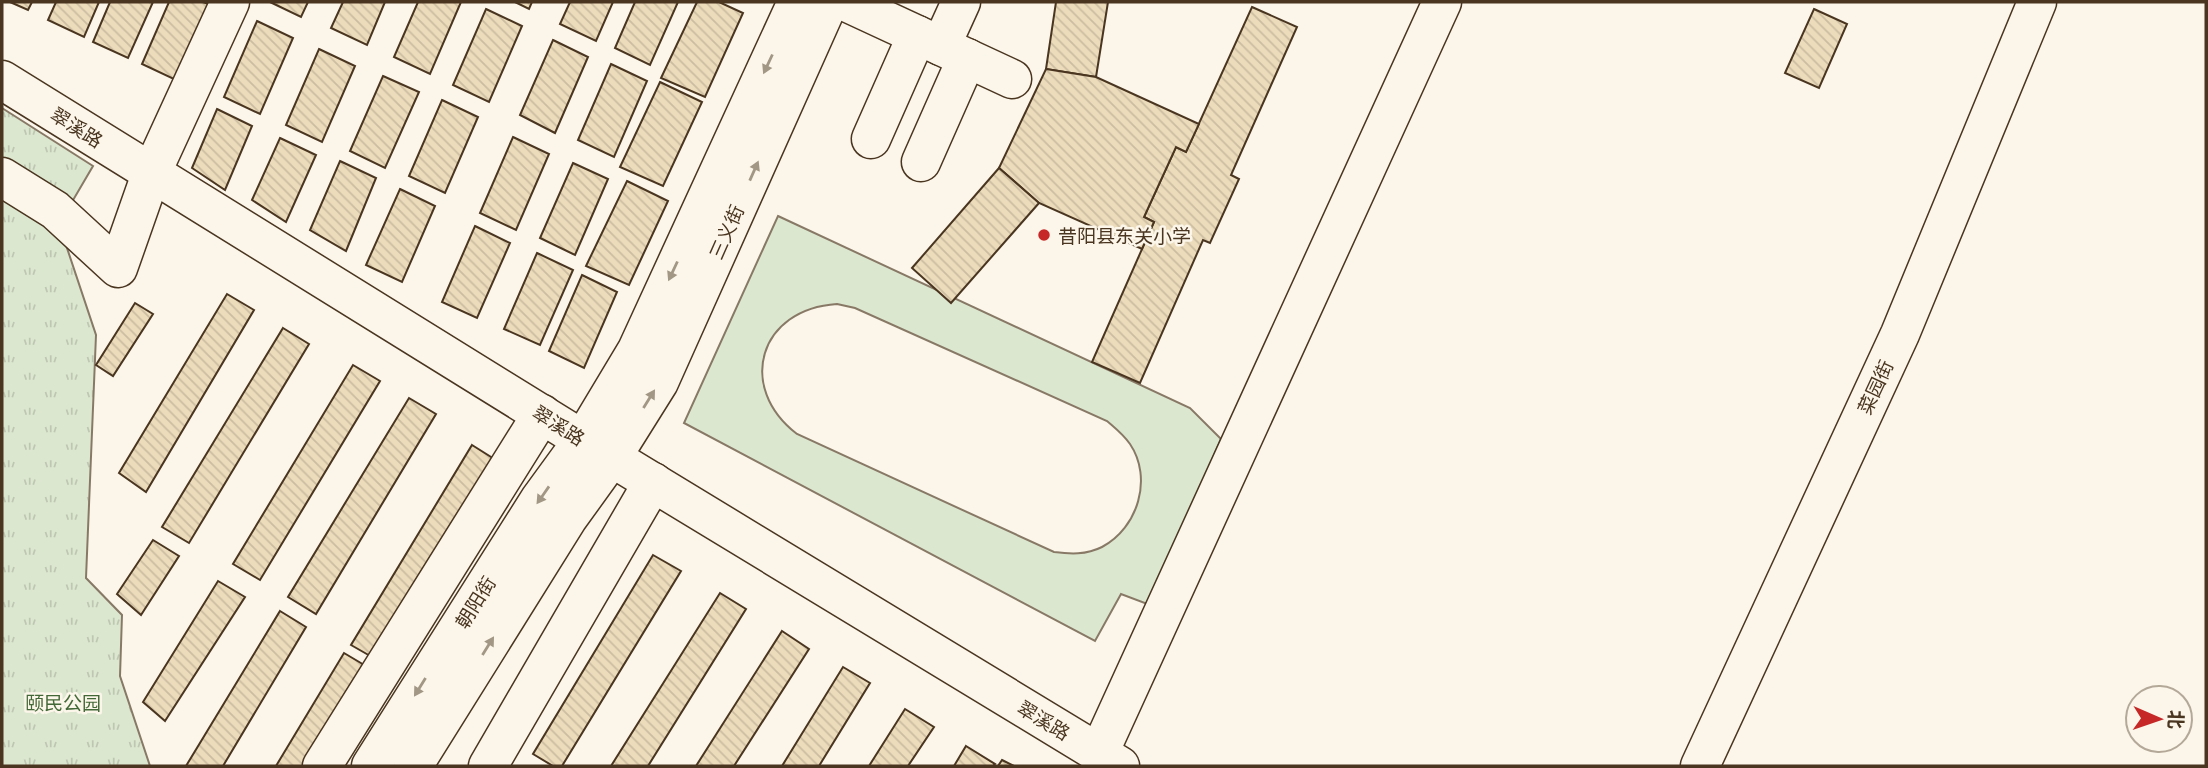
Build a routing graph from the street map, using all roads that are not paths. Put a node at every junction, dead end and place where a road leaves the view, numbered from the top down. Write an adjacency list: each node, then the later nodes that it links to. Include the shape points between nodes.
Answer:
1 (230, 2): 13 (street)
2 (797, 2): 16 (street, 三义街, one-way to 16, via 637,350)
3 (829, 2): 16 (street, 三义街, one-way to 3, via 660,382)
4 (846, 2): 8 (street)
5 (961, 2): 8 (street)
6 (1442, 2): 18 (street)
7 (2029, 5): 23 (street, 菜园街, via 1900,334)
8 (942, 46): 9 (street); 11 (street); 12 (street)
9 (1012, 79)
10 (2, 80): 13 (street, 翠溪路)
11 (871, 139)
12 (921, 162)
13 (151, 174): 14 (street, via 118,268 55,210); 15 (street, 翠溪路)
14 (2, 177)
15 (542, 414): 16 (street, 翠溪路); 19 (street)
16 (598, 449): 17 (street, 翠溪路); 20 (street, 朝阳街, one-way to 20, via 540,499); 21 (street, 朝阳街, one-way to 16, via 568,518)
17 (653, 482): 18 (street, 翠溪路); 22 (street)
18 (1109, 760)
19 (322, 766)
20 (371, 766)
21 (413, 766)
22 (488, 766)
23 (1700, 766)

